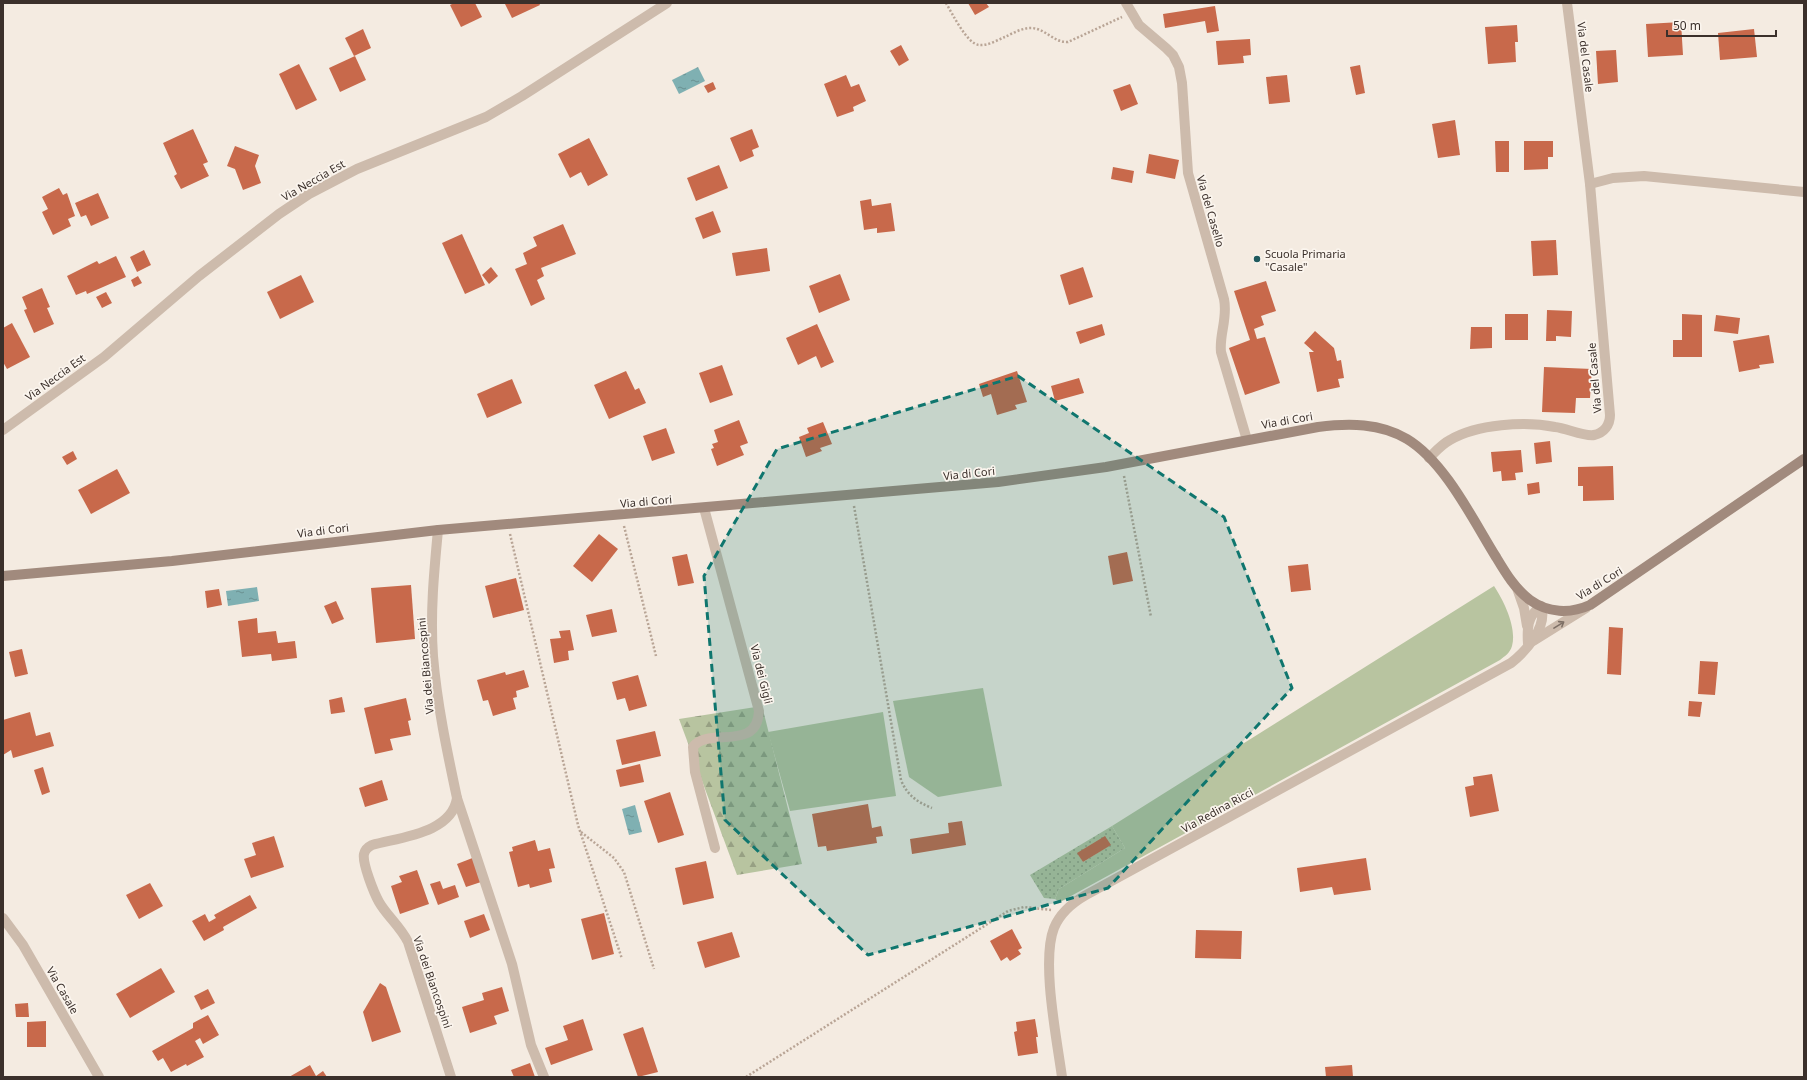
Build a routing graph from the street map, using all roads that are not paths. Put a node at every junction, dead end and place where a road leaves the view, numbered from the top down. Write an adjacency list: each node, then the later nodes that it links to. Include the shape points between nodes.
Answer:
1 (667, 3): 6 (street, Via Neccia Est, via 486,117 357,169 309,194 199,276 104,357)
2 (1126, 3): 7 (street, Via del Casello, via 1139,25 1169,51 1179,66 1188,173 1224,299 1226,321 1221,352)
3 (1567, 3): 4 (street, Via del Casale)
4 (1590, 184): 5 (street, via 1613,178 1639,176); 8 (street, Via del Casale, via 1609,424 1603,431 1594,435 1544,425 1486,428 1450,440)
5 (1804, 192)
6 (3, 430)
7 (1247, 440): 8 (main road, Via di Cori, via 1338,424 1360,425 1399,435 1412,442); 10 (main road, Via di Cori, via 1018,480)
8 (1430, 458): 13 (main road, Via di Cori, via 1447,478)
9 (1804, 459): 14 (main road, Via di Cori)
10 (704, 508): 11 (main road, Via di Cori); 19 (street, Via dei Gigli, via 759,711 756,725 749,731 736,736 701,741 693,747 696,772)
11 (438, 530): 12 (main road, Via di Cori, via 172,561); 18 (street, Via dei Biancospini, via 432,601 433,655 441,715)
12 (3, 576)
13 (1517, 588): 15 (main road, Via di Cori); 16 (street, via 1524,608)
14 (1590, 605): 15 (main road, Via di Cori, via 1565,611); 17 (street, one-way to 14)
15 (1541, 606): 16 (street, via 1531,616); 17 (street, via 1544,616 1542,622)
16 (1527, 629): 17 (street)
17 (1528, 644): 24 (street, Via Redina Ricci, via 1511,663 1080,898 1063,913 1053,929 1049,960 1049,979)
18 (457, 798): 22 (street, Via dei Biancospini, via 452,814 442,823 372,844 364,856 377,898 408,942); 23 (street, Via dei Biancospini, via 510,957 531,1045)
19 (716, 848)
20 (3, 918): 21 (street, Via Casale, via 24,945)
21 (99, 1077)
22 (451, 1077)
23 (544, 1077)
24 (1062, 1077)

